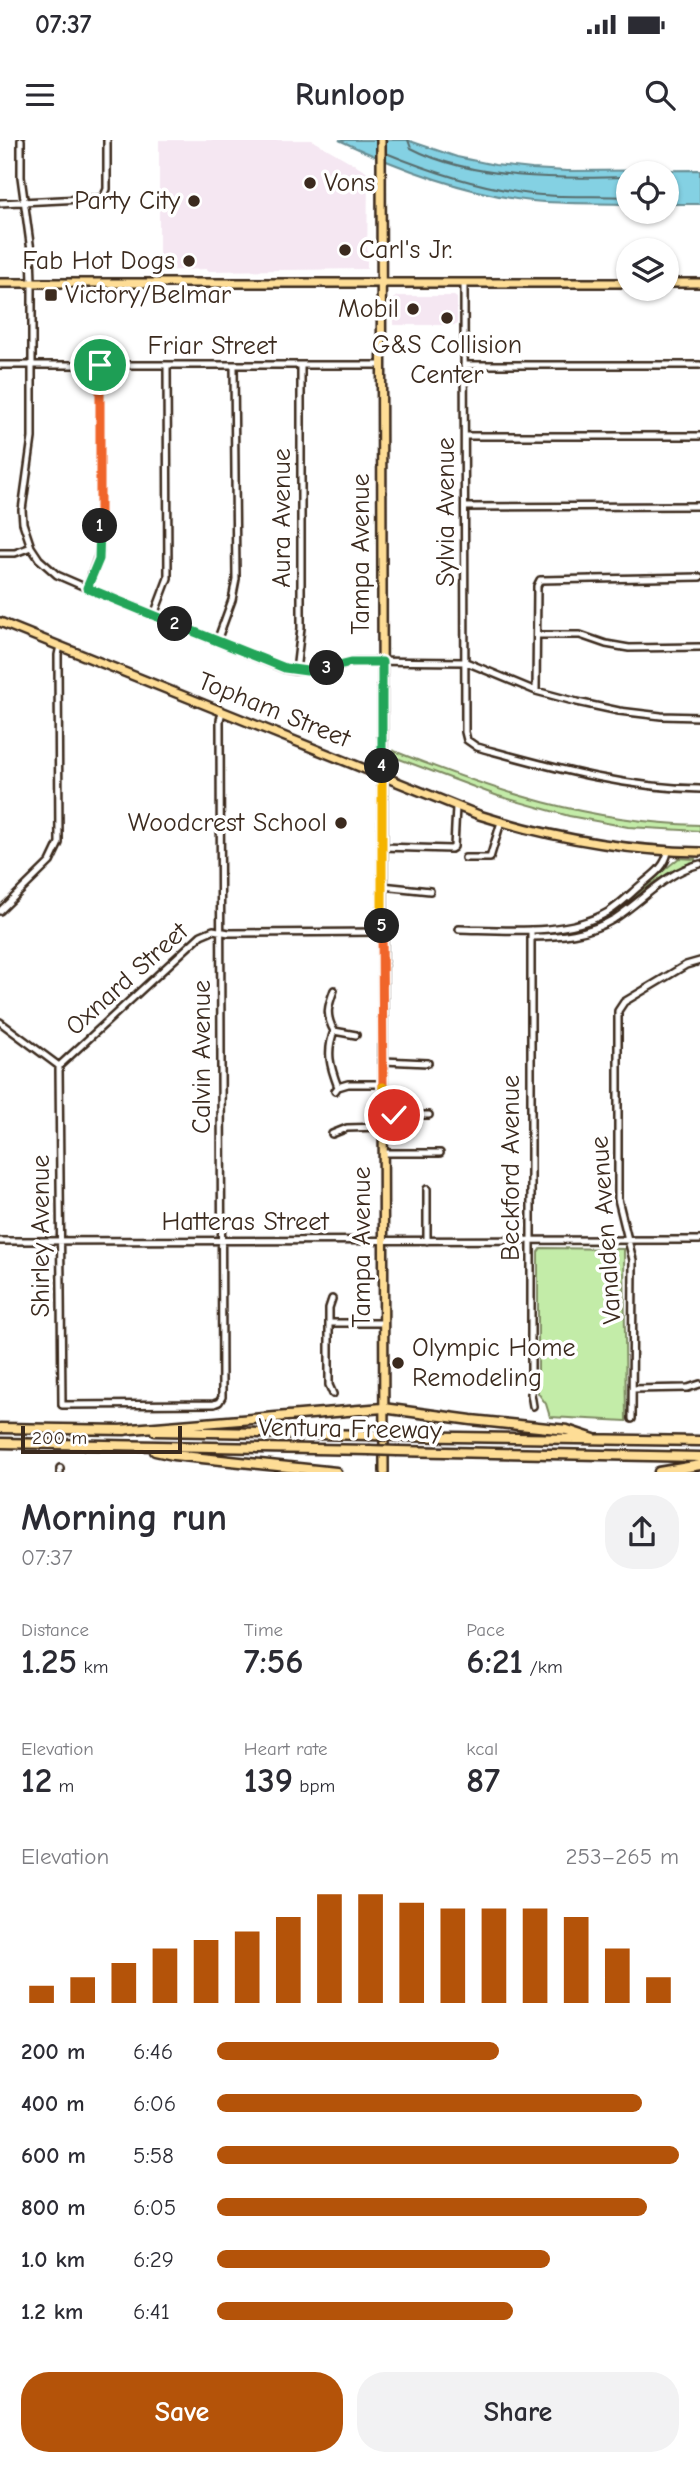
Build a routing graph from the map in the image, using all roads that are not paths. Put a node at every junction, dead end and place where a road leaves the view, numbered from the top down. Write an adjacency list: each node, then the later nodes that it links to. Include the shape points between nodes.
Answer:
1 (22, 140): 5 (street)
2 (107, 140): 5 (street, via 106,194 98,199)
3 (381, 140): 8 (main road, Tampa Avenue)
4 (0, 203): 5 (street)
5 (24, 203): 7 (street)
6 (0, 283): 7 (main road)
7 (32, 283): 8 (main road); 14 (street)
8 (382, 283): 9 (main road); 19 (main road, Tampa Avenue)
9 (464, 283): 10 (main road); 20 (street, Sylvia Avenue)
10 (616, 283)
11 (679, 283): 12 (main road)
12 (700, 283)
13 (0, 365): 14 (street, Friar Street)
14 (32, 365): 15 (street, Friar Street); 26 (street, via 31,460 22,510)
15 (100, 365): 16 (street, Friar Street); 29 (street, via 100,551)
16 (167, 365): 17 (street, Friar Street); 30 (street, via 168,578)
17 (234, 365): 18 (street, Friar Street); 33 (street, via 236,579)
18 (301, 365): 19 (street, Friar Street); 38 (street, Aura Avenue, via 301,628)
19 (382, 365): 36 (main road, Tampa Avenue)
20 (464, 365): 21 (street); 22 (street, Sylvia Avenue)
21 (700, 365)
22 (465, 436): 23 (street); 25 (street, Sylvia Avenue)
23 (700, 436)
24 (700, 506): 25 (street)
25 (465, 507): 37 (street, Sylvia Avenue)
26 (31, 547): 27 (street); 29 (street, via 57,575)
27 (0, 553)
28 (700, 577): 32 (street, via 540,580)
29 (87, 588): 30 (street)
30 (154, 615): 33 (street)
31 (0, 622): 34 (main road, Topham Street)
32 (537, 635): 35 (street, via 580,635 629,648); 39 (street)
33 (217, 641): 38 (street)
34 (61, 646): 40 (main road, Topham Street); 53 (street, via 59,843 50,862)
35 (700, 647)
36 (382, 662): 37 (street); 38 (street); 42 (main road, Tampa Avenue)
37 (466, 662): 39 (street); 43 (street, Sylvia Avenue, via 465,732 477,747 586,777 647,787)
38 (296, 671)
39 (536, 691): 41 (street, via 619,711)
40 (222, 712): 42 (main road, Topham Street); 55 (street, Calvin Avenue)
41 (700, 717)
42 (382, 777): 44 (main road, Topham Street); 46 (main road, Tampa Avenue)
43 (700, 789)
44 (456, 807): 45 (main road, Topham Street); 46 (street, via 451,849)
45 (501, 822): 47 (main road, Topham Street, via 579,841); 49 (street, via 490,858)
46 (382, 847): 51 (main road, Tampa Avenue)
47 (668, 852): 48 (main road, Topham Street); 57 (street, via 665,864 610,911 577,925)
48 (700, 852)
49 (465, 858)
50 (700, 864): 57 (street, via 670,876 616,918 593,929 558,937)
51 (382, 886): 52 (street); 56 (main road, Tampa Avenue)
52 (430, 891)
53 (0, 911)
54 (459, 929): 57 (street)
55 (220, 931): 56 (street, Oxnard Street); 65 (street, Oxnard Street, via 201,935); 81 (street, Calvin Avenue)
56 (382, 932): 63 (main road, Tampa Avenue)
57 (531, 933): 80 (street, Beckford Avenue)
58 (700, 961): 74 (street, Vanalden Avenue, via 686,964 624,1002 618,1011 618,1199)
59 (334, 990): 61 (street, via 327,1016)
60 (0, 1022): 65 (street, Oxnard Street)
61 (334, 1031): 62 (street); 66 (street, via 328,1058 337,1089 348,1084)
62 (356, 1035)
63 (383, 1061): 64 (street); 66 (main road, Tampa Avenue)
64 (428, 1063)
65 (59, 1066): 77 (street, Shirley Avenue)
66 (383, 1084): 67 (main road, Tampa Avenue)
67 (383, 1115): 68 (street); 69 (main road, Tampa Avenue)
68 (429, 1115)
69 (383, 1127): 70 (street, via 346,1128); 71 (main road, Tampa Avenue)
70 (332, 1134)
71 (383, 1153): 72 (street); 78 (main road, Tampa Avenue)
72 (440, 1153)
73 (427, 1189): 79 (street)
74 (629, 1240): 75 (street, Hatteras Street); 80 (street, Hatteras Street); 86 (street, Vanalden Avenue, via 633,1260)
75 (700, 1240)
76 (0, 1241): 77 (street, Hatteras Street)
77 (59, 1241): 81 (street, Hatteras Street); 88 (street, Shirley Avenue, via 62,1405)
78 (383, 1241): 79 (street, Hatteras Street); 81 (street, Hatteras Street); 84 (main road, Tampa Avenue)
79 (427, 1241): 80 (street, Hatteras Street)
80 (531, 1241): 89 (street, Beckford Avenue)
81 (222, 1242): 88 (street, Calvin Avenue)
82 (332, 1299): 83 (street)
83 (329, 1323): 84 (street); 87 (street)
84 (383, 1323): 90 (main road, Tampa Avenue)
85 (700, 1384): 86 (street)
86 (632, 1389): 91 (street, Vanalden Avenue)
87 (333, 1394)
88 (219, 1402)
89 (534, 1406)
90 (383, 1408): 93 (highway); 94 (highway, via 567,1430); 101 (main road, Tampa Avenue)
91 (632, 1419)
92 (0, 1428): 93 (highway, Ventura Freeway)
93 (120, 1430): 94 (highway, Ventura Freeway, bridge)
94 (594, 1438): 95 (highway, Ventura Freeway)
95 (700, 1441)
96 (0, 1444): 97 (highway, Ventura Freeway)
97 (142, 1448): 98 (highway, Ventura Freeway, bridge); 100 (highway)
98 (700, 1457)
99 (700, 1465): 102 (highway)
100 (336, 1472)
101 (384, 1472)
102 (659, 1472)

